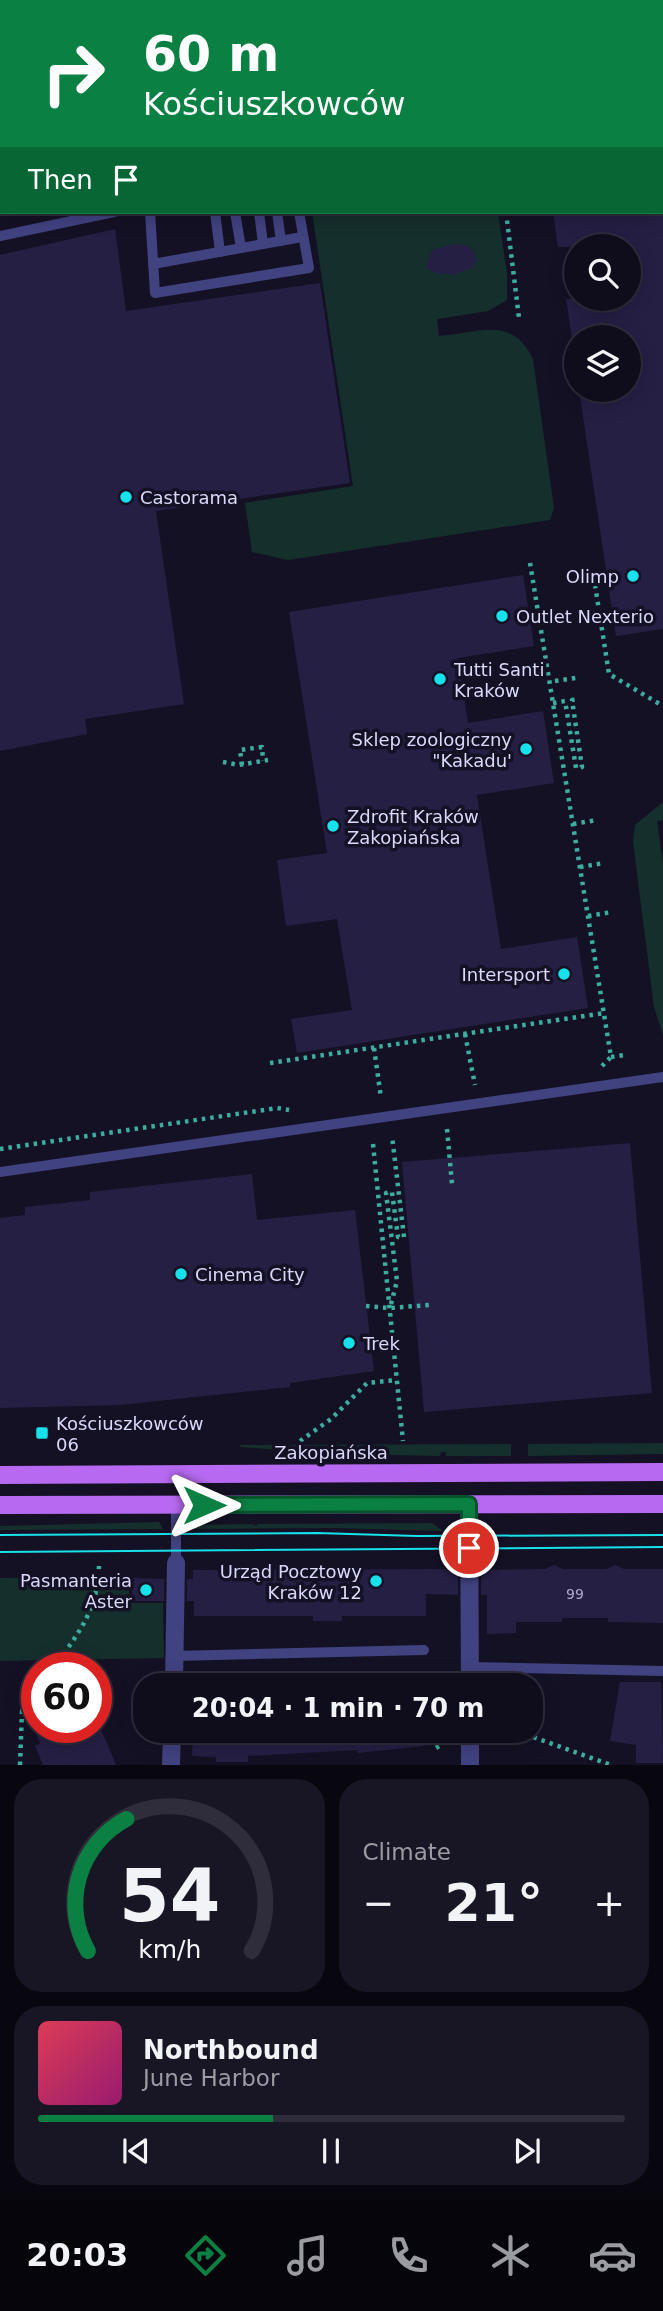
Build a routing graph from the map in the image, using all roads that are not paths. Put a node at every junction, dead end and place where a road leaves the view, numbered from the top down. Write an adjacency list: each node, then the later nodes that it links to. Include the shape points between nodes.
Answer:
1 (104, 214): 8 (lane)
2 (150, 214): 14 (lane)
3 (215, 214): 13 (lane)
4 (235, 214): 12 (lane)
5 (259, 214): 11 (lane)
6 (277, 214): 10 (lane)
7 (299, 214): 9 (lane)
8 (0, 236)
9 (302, 237): 10 (lane); 14 (lane, via 309,268 155,293)
10 (281, 241): 11 (lane)
11 (264, 244): 12 (lane)
12 (241, 248): 13 (lane)
13 (220, 252): 14 (lane)
14 (153, 264)
15 (663, 1077): 16 (lane)
16 (0, 1172)
17 (663, 1472): 18 (main road, Zakopiańska)
18 (0, 1475)
19 (469, 1504): 20 (main road); 21 (main road); 26 (street)
20 (663, 1504)
21 (176, 1505): 22 (main road); 23 (lane)
22 (0, 1506)
23 (176, 1563): 25 (street)
24 (424, 1650): 25 (lane)
25 (175, 1656): 28 (street)
26 (470, 1667): 27 (lane); 29 (street)
27 (663, 1671)
28 (174, 1673)
29 (470, 1673)
30 (172, 1743): 31 (street)
31 (171, 1765)

